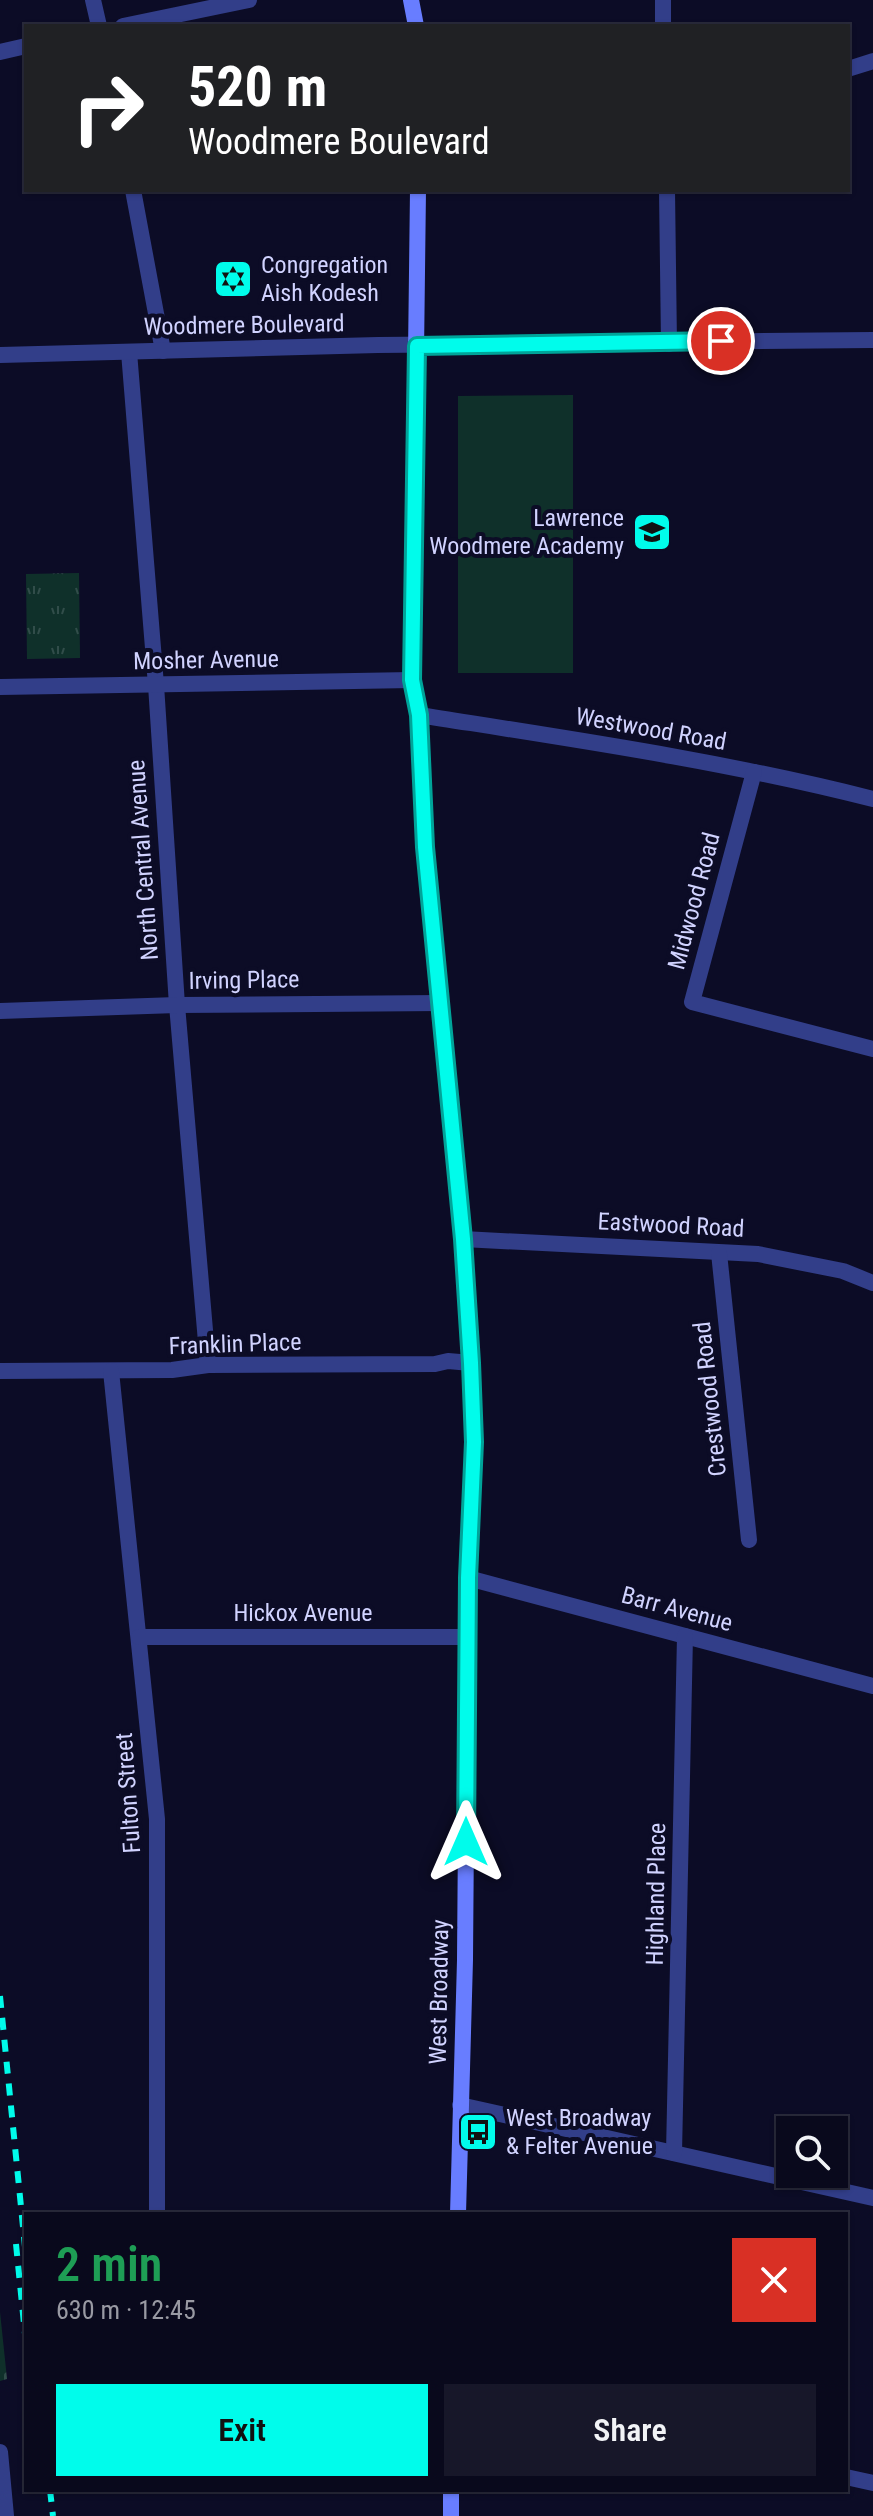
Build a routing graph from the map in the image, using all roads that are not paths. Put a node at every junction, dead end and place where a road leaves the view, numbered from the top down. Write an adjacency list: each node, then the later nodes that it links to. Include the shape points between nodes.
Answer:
1 (93, 0): 5 (street)
2 (249, 0): 6 (street)
3 (411, 0): 7 (main road)
4 (663, 0): 8 (street)
5 (99, 24)
6 (133, 24)
7 (416, 24)
8 (663, 24)
9 (24, 46): 10 (street)
10 (0, 52)
11 (873, 61): 12 (street)
12 (850, 68)
13 (133, 192): 19 (street)
14 (418, 192): 18 (main road, West Broadway)
15 (667, 192): 17 (street)
16 (873, 340): 17 (street, Woodmere Boulevard)
17 (669, 344): 18 (street, Woodmere Boulevard)
18 (417, 346): 19 (street, Woodmere Boulevard); 22 (main road, West Broadway)
19 (163, 351): 20 (street, Woodmere Boulevard)
20 (129, 352): 21 (street, Woodmere Boulevard); 23 (street, North Central Avenue)
21 (0, 355)
22 (412, 680): 23 (street, Mosher Avenue); 25 (main road, West Broadway)
23 (156, 685): 24 (street, Mosher Avenue); 29 (street, North Central Avenue)
24 (0, 687)
25 (419, 715): 26 (street, Westwood Road); 28 (main road, West Broadway, via 425,847)
26 (754, 772): 27 (street, Westwood Road); 31 (street, Midwood Road, via 692,1002)
27 (873, 799)
28 (441, 1003): 29 (street, Irving Place); 32 (main road, West Broadway)
29 (177, 1005): 30 (street, Irving Place); 36 (street, North Central Avenue)
30 (0, 1011)
31 (873, 1049)
32 (463, 1239): 33 (street, Eastwood Road); 35 (main road, West Broadway)
33 (719, 1253): 34 (street, Eastwood Road, via 758,1254 843,1271); 39 (street, Crestwood Road)
34 (873, 1283)
35 (471, 1363): 36 (street, Franklin Place); 40 (main road, West Broadway, via 474,1442)
36 (208, 1365): 38 (street, Franklin Place)
37 (0, 1371): 38 (street, Franklin Place)
38 (111, 1371): 42 (street, Fulton Street)
39 (749, 1540)
40 (468, 1578): 41 (street, Barr Avenue); 43 (main road, West Broadway)
41 (685, 1636): 44 (street, Barr Avenue); 46 (street, Highland Place)
42 (139, 1637): 43 (street, Hickox Avenue); 48 (street, Fulton Street, via 157,1819)
43 (467, 1637): 45 (main road, West Broadway)
44 (873, 1686)
45 (460, 2105): 46 (street); 49 (main road, West Broadway)
46 (674, 2153): 47 (street)
47 (873, 2198)
48 (157, 2212)
49 (458, 2212)
50 (0, 2452): 54 (street)
51 (848, 2477): 52 (street)
52 (873, 2483)
53 (451, 2492): 55 (main road)
54 (6, 2516)
55 (451, 2516)

